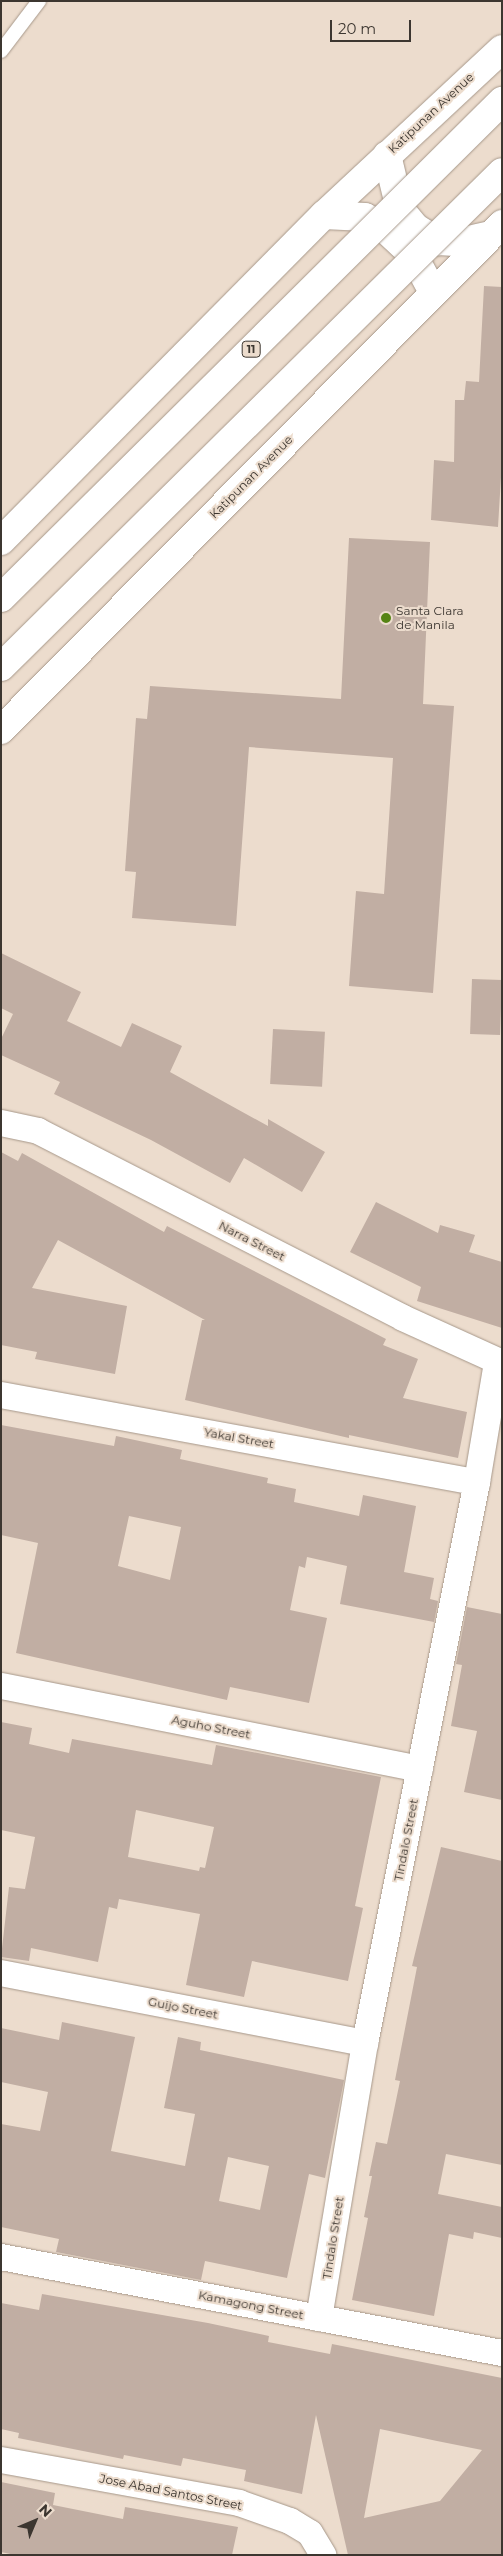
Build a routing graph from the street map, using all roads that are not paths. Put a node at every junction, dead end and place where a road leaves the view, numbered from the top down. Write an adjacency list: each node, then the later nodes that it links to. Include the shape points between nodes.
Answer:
1 (39, 1): 4 (lane)
2 (502, 34): 5 (main road)
3 (502, 49): 5 (main road, Katipunan Avenue)
4 (1, 51)
5 (468, 77): 7 (main road, Katipunan Avenue)
6 (502, 101): 13 (main road, 11, bridge)
7 (387, 155): 9 (main road, Katipunan Avenue); 10 (main road, via 400,209 416,228 438,241 460,242)
8 (502, 172): 14 (main road, bridge)
9 (324, 215): 11 (main road, via 365,217 383,227 414,255); 12 (main road, Katipunan Avenue)
10 (496, 230): 11 (main road, Katipunan Avenue)
11 (433, 292): 15 (main road, Katipunan Avenue)
12 (1, 541)
13 (1, 598)
14 (1, 667)
15 (1, 730)
16 (1, 1123): 17 (street, Narra Street, via 38,1132 403,1318)
17 (499, 1363): 19 (street, Tindalo Street)
18 (1, 1395): 19 (street, Yakal Street)
19 (477, 1482): 21 (street, Tindalo Street)
20 (1, 1686): 21 (street, Aguho Street)
21 (420, 1769): 23 (street, Tindalo Street)
22 (1, 1973): 23 (street, Guijo Street)
23 (365, 2042): 25 (street, Tindalo Street)
24 (1, 2257): 25 (street, Kamagong Street)
25 (319, 2318): 26 (street, Kamagong Street)
26 (502, 2353)
27 (1, 2460): 28 (street, Jose Abad Santos Street, via 239,2503 290,2521 310,2533)
28 (323, 2555)

